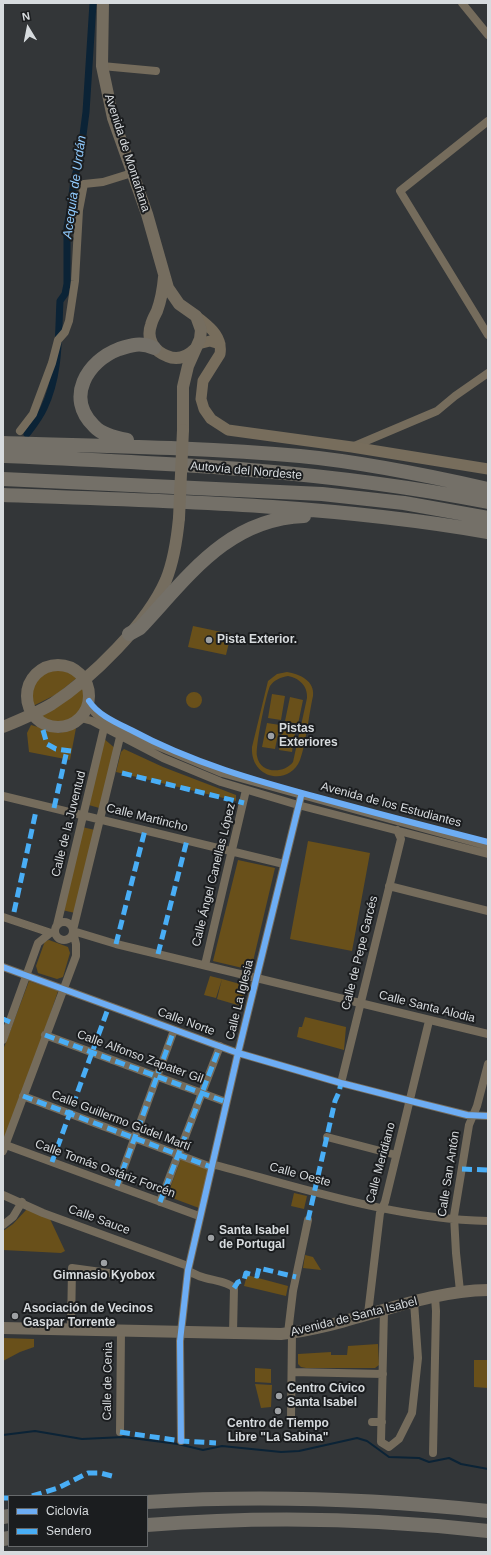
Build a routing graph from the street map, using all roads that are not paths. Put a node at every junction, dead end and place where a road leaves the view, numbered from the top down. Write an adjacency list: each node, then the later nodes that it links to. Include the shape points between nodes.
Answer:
1 (103, 3): 4 (main road, Avenida de Montañana)
2 (462, 3): 3 (street)
3 (488, 35)
4 (102, 66): 5 (street); 7 (main road, Avenida de Montañana, via 109,104)
5 (156, 71)
6 (488, 121): 12 (street, via 400,192)
7 (132, 173): 8 (main road, Avenida de Montañana, via 154,234); 19 (street, via 103,182 84,184 79,210 75,281 69,321 65,332 58,340 52,363)
8 (164, 277): 9 (main road, via 172,295); 10 (main road)
9 (183, 307): 10 (main road, via 165,308); 11 (main road)
10 (155, 316): 15 (main road, via 149,334)
11 (196, 316): 13 (main road, via 216,333); 14 (main road, via 201,330)
12 (488, 335)
13 (220, 344): 14 (main road, via 210,340); 23 (main road, via 219,358 206,376 200,393 204,409 215,423 234,432)
14 (197, 347): 16 (main road, via 185,356); 18 (main road)
15 (154, 348): 16 (main road); 22 (highway, via 135,344 96,362 84,379 82,404 89,420 100,431 118,438 159,443)
16 (171, 358): 18 (main road, via 178,369)
17 (488, 374): 23 (street, via 455,396 437,412)
18 (183, 387): 33 (main road, bridge, via 183,430 174,552 165,581 153,603)
19 (23, 436): 20 (highway); 21 (highway); 22 (highway)
20 (3, 439)
21 (3, 443)
22 (169, 447): 27 (highway, via 302,457 377,467)
23 (352, 447): 25 (main road)
24 (3, 456): 29 (highway, Autovía del Nordeste, via 125,461 300,475 442,493)
25 (488, 469)
26 (3, 479): 31 (highway, Autovía del Nordeste, via 322,494)
27 (488, 489)
28 (3, 495): 30 (highway, via 176,502)
29 (488, 502)
30 (360, 514): 32 (highway); 33 (highway, via 341,517 288,517 263,523 242,532 211,554 140,628)
31 (488, 518)
32 (488, 532)
33 (129, 634): 34 (main road)
34 (85, 678): 35 (main road, via 89,693); 36 (main road, via 60,698); 36 (main road, via 66,666 56,665 41,670 33,677 27,691 28,708)
35 (88, 705): 37 (main road); 41 (street, Avenida de los Estudiantes, via 100,716)
36 (32, 714): 37 (main road, via 42,724 55,728 72,724); 38 (main road)
37 (81, 718): 39 (street, Avenida de los Estudiantes, via 89,719)
38 (3, 727)
39 (104, 728): 40 (street, Avenida de los Estudiantes); 47 (street, Calle de la Juventud)
40 (120, 737): 42 (street, Avenida de los Estudiantes); 48 (street)
41 (152, 744): 42 (street); 45 (street, Avenida de los Estudiantes, via 222,773)
42 (141, 748): 43 (street, Avenida de los Estudiantes)
43 (246, 790): 46 (street, Avenida de los Estudiantes); 51 (street, Calle Ángel Canellas López)
44 (3, 796): 47 (street, Calle Martincho)
45 (301, 796): 46 (street, Calle La Iglesia); 50 (street, Avenida de los Estudiantes)
46 (298, 805): 49 (street, Avenida de los Estudiantes); 53 (street, Calle La Iglesia)
47 (83, 815): 48 (street, Calle Martincho); 58 (street, Calle de la Juventud)
48 (99, 819): 51 (street, Calle Martincho); 59 (street)
49 (397, 830): 52 (street, Avenida de los Estudiantes); 54 (street, Calle de Pepe Garcés, via 400,838)
50 (488, 846)
51 (232, 852): 53 (street, Calle Martincho); 61 (street, Calle Ángel Canellas López)
52 (488, 854)
53 (284, 864): 64 (street, Calle La Iglesia)
54 (389, 886): 55 (street); 66 (street, Calle de Pepe Garcés)
55 (488, 910)
56 (3, 917): 57 (street)
57 (37, 930): 58 (street); 60 (street)
58 (53, 931): 59 (street, Calle Santa Alodia, via 66,923); 59 (street, via 58,939 63,940 69,938); 60 (street)
59 (73, 931): 61 (street, Calle Santa Alodia); 65 (street, via 76,952)
60 (40, 940): 63 (street)
61 (205, 965): 64 (street, Calle Santa Alodia)
62 (3, 968): 63 (street, Calle Norte)
63 (27, 976): 65 (street, Calle Norte); 71 (street)
64 (257, 978): 66 (street, Calle Santa Alodia); 73 (street, Calle La Iglesia)
65 (62, 989): 68 (street, Calle Norte); 70 (street)
66 (361, 1002): 67 (street, Calle Santa Alodia); 76 (street, Calle de Pepe Garcés)
67 (429, 1021): 69 (street, Calle Santa Alodia); 79 (street, Calle Meridiano)
68 (174, 1030): 72 (street, Calle Norte); 75 (street)
69 (488, 1034)
70 (46, 1035): 75 (street, Calle Alfonso Zapater Gil); 78 (street)
71 (3, 1040)
72 (220, 1046): 73 (street, Calle Norte); 77 (street)
73 (238, 1053): 76 (street, Calle Norte); 80 (street, Calle La Iglesia)
74 (488, 1064): 81 (street, Calle San Antón)
75 (157, 1077): 77 (street, Calle Alfonso Zapater Gil); 84 (street)
76 (341, 1083): 79 (street, Calle Norte)
77 (202, 1093): 80 (street, Calle Alfonso Zapater Gil); 86 (street)
78 (23, 1096): 84 (street, Calle Guillermo Gúdel Martí); 85 (street)
79 (410, 1101): 81 (street, Calle Norte); 87 (street, Calle Meridiano)
80 (226, 1102): 88 (street, Calle La Iglesia)
81 (473, 1116): 82 (street, Calle Norte); 96 (street, Calle San Antón, via 469,1125)
82 (488, 1116)
83 (327, 1136): 87 (street)
84 (135, 1138): 86 (street, Calle Guillermo Gúdel Martí); 89 (street)
85 (4, 1147): 89 (street, Calle Tomás Ostáriz Forcén)
86 (178, 1155): 88 (street, Calle Guillermo Gúdel Martí); 92 (street)
87 (396, 1155): 93 (street, Calle Meridiano)
88 (211, 1166): 93 (street, Calle Oeste); 94 (street, Calle La Iglesia)
89 (117, 1186): 92 (street, Calle Tomás Ostáriz Forcén)
90 (3, 1195): 91 (street, Calle Sauce)
91 (22, 1202): 98 (street, via 15,1214); 99 (street, Calle Sauce)
92 (160, 1202): 94 (street, Calle Tomás Ostáriz Forcén)
93 (383, 1208): 96 (street, Calle Oeste); 108 (street, Calle Meridiano, via 380,1213)
94 (199, 1216): 99 (street, Calle La Iglesia)
95 (308, 1220): 114 (street, via 293,1291)
96 (454, 1220): 97 (street, Calle Oeste); 104 (street, Calle San Antón)
97 (488, 1221)
98 (3, 1225)
99 (188, 1268): 101 (street, Calle Sauce); 102 (street, Calle La Iglesia)
100 (130, 1276): 110 (street, via 72,1268)
101 (197, 1277): 102 (street); 113 (street, via 234,1288)
102 (186, 1281): 112 (street, Calle La Iglesia, via 183,1327)
103 (488, 1290): 104 (main road, Avenida de Santa Isabel)
104 (460, 1291): 105 (main road, Avenida de Santa Isabel)
105 (434, 1297): 106 (main road, Avenida de Santa Isabel); 122 (street, via 436,1311)
106 (414, 1302): 107 (main road, Avenida de Santa Isabel); 119 (street, via 417,1315 418,1358 412,1413 399,1439 389,1447 381,1442)
107 (384, 1310): 108 (main road, Avenida de Santa Isabel); 116 (street)
108 (368, 1314): 114 (main road, Avenida de Santa Isabel)
109 (3, 1328): 110 (main road, Avenida de Santa Isabel)
110 (71, 1329): 111 (main road, Avenida de Santa Isabel)
111 (121, 1330): 112 (main road, Avenida de Santa Isabel); 120 (street, Calle de Cenia)
112 (180, 1332): 113 (main road, Avenida de Santa Isabel); 121 (street, Calle La Iglesia)
113 (233, 1333): 114 (main road, Avenida de Santa Isabel)
114 (290, 1333): 115 (street)
115 (292, 1372): 116 (street); 117 (street)
116 (383, 1374): 119 (street)
117 (291, 1417)
118 (372, 1422): 119 (street)
119 (382, 1422)
120 (120, 1432)
121 (180, 1441)
122 (433, 1453)
123 (148, 1502): 124 (highway, via 240,1498 338,1499 412,1503)
124 (488, 1512)
125 (148, 1525): 126 (highway, via 302,1520 393,1523)
126 (488, 1532)

